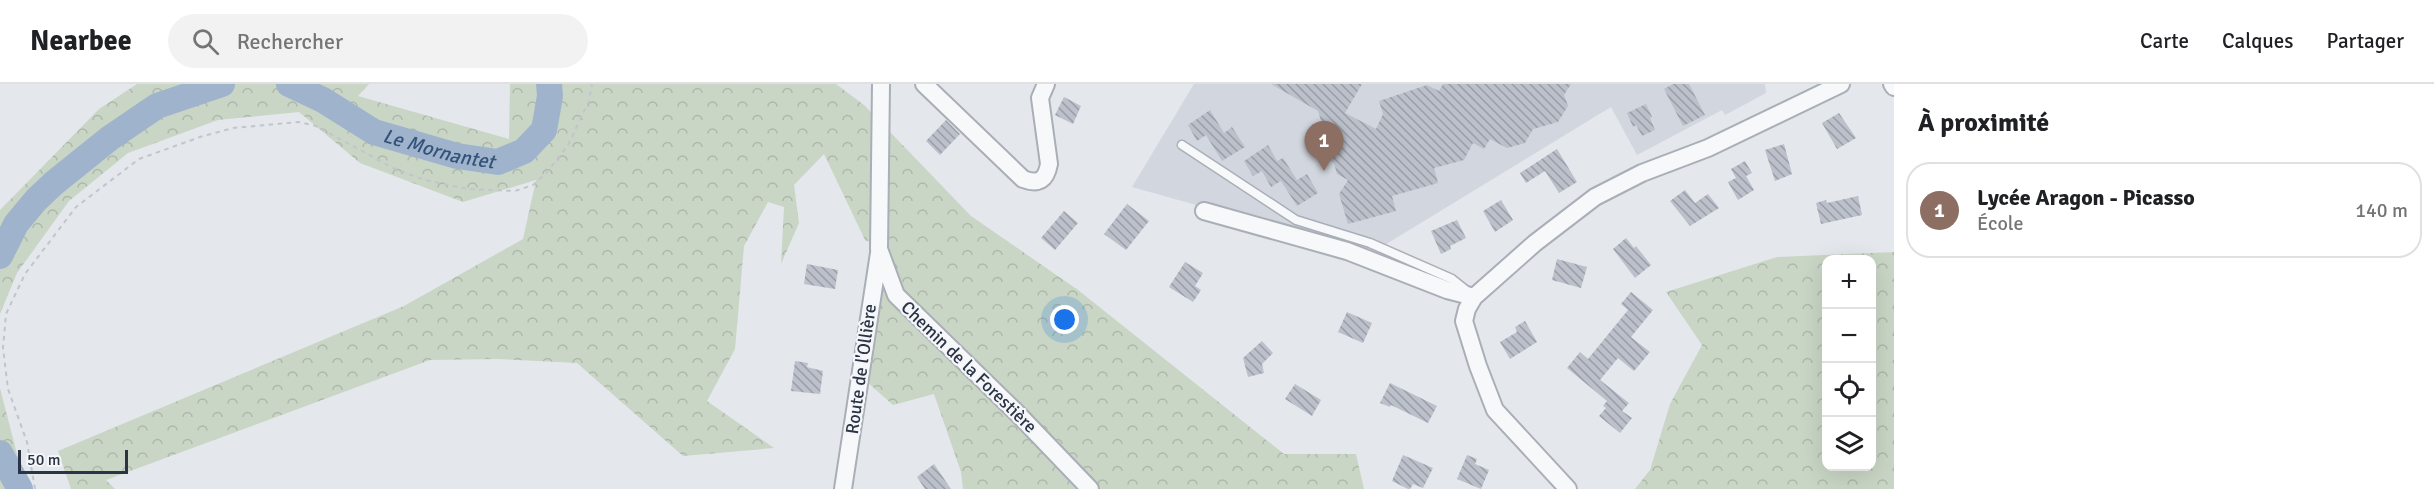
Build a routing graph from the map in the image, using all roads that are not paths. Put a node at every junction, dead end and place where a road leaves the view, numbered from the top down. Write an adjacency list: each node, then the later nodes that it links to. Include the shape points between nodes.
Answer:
1 (881, 84): 7 (street, Chemin de la Forestière)
2 (924, 84): 3 (street, via 1023,179 1032,183 1047,175 1049,164 1040,98)
3 (1046, 84)
4 (1841, 84): 8 (street, via 1595,197)
5 (1182, 145): 8 (lane, via 1296,220 1370,243 1452,279)
6 (1204, 211): 8 (street, via 1347,251)
7 (879, 249): 9 (street, Route de l'Ollière); 10 (street, Chemin de la Forestière, via 896,295)
8 (1474, 297): 11 (street, via 1464,321 1495,410)
9 (843, 489)
10 (1090, 489)
11 (1568, 489)

